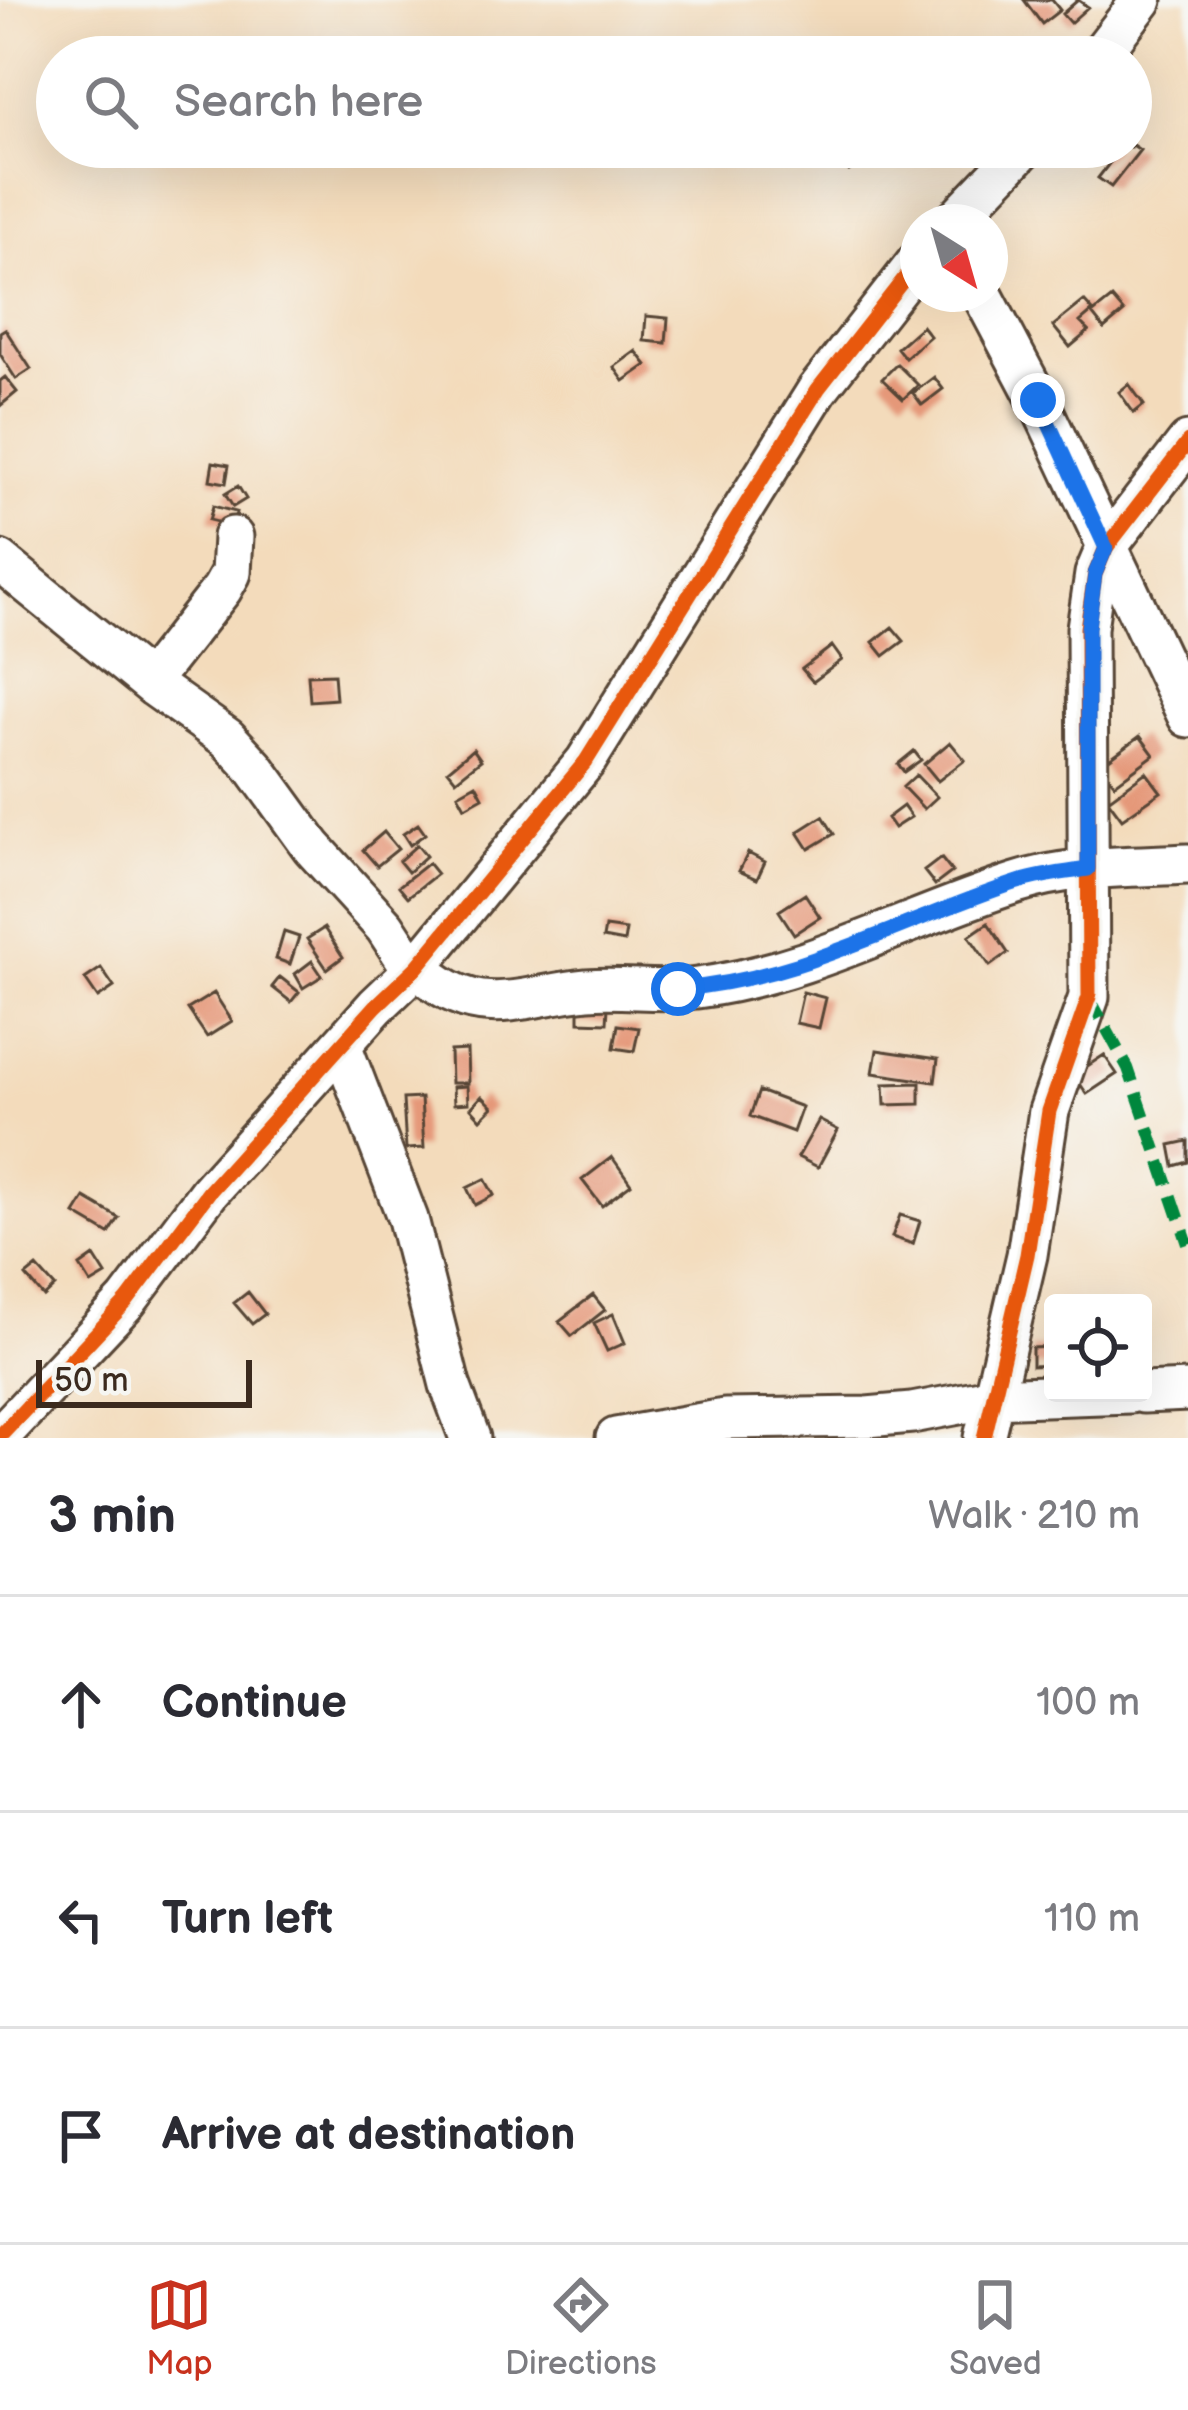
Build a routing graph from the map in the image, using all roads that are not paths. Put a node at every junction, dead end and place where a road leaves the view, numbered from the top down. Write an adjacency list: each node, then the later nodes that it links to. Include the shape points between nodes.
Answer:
1 (1142, 0): 2 (street)
2 (1114, 36)
3 (1005, 168): 4 (street)
4 (970, 204)
5 (900, 284): 15 (street, via 818,389 586,761)
6 (992, 312): 9 (street)
7 (1188, 442): 9 (street)
8 (233, 537): 11 (street, via 223,589)
9 (1106, 548): 12 (street); 14 (street, via 1088,628)
10 (0, 561): 11 (street)
11 (149, 682): 15 (street, via 254,767)
12 (1188, 717)
13 (1188, 864): 14 (street)
14 (1088, 869): 15 (street, via 1019,881 836,954 697,988 584,989 511,1004 435,984); 20 (street, via 1089,997 1049,1111 1027,1255)
15 (415, 968): 16 (street)
16 (341, 1045): 22 (street, via 208,1192 127,1301); 23 (street, via 408,1219)
17 (1188, 1391): 18 (street)
18 (1152, 1393)
19 (1044, 1396): 20 (street)
20 (991, 1398): 21 (street); 25 (street)
21 (792, 1429): 24 (street, via 725,1419)
22 (0, 1436)
23 (470, 1438)
24 (616, 1438)
25 (985, 1438)

